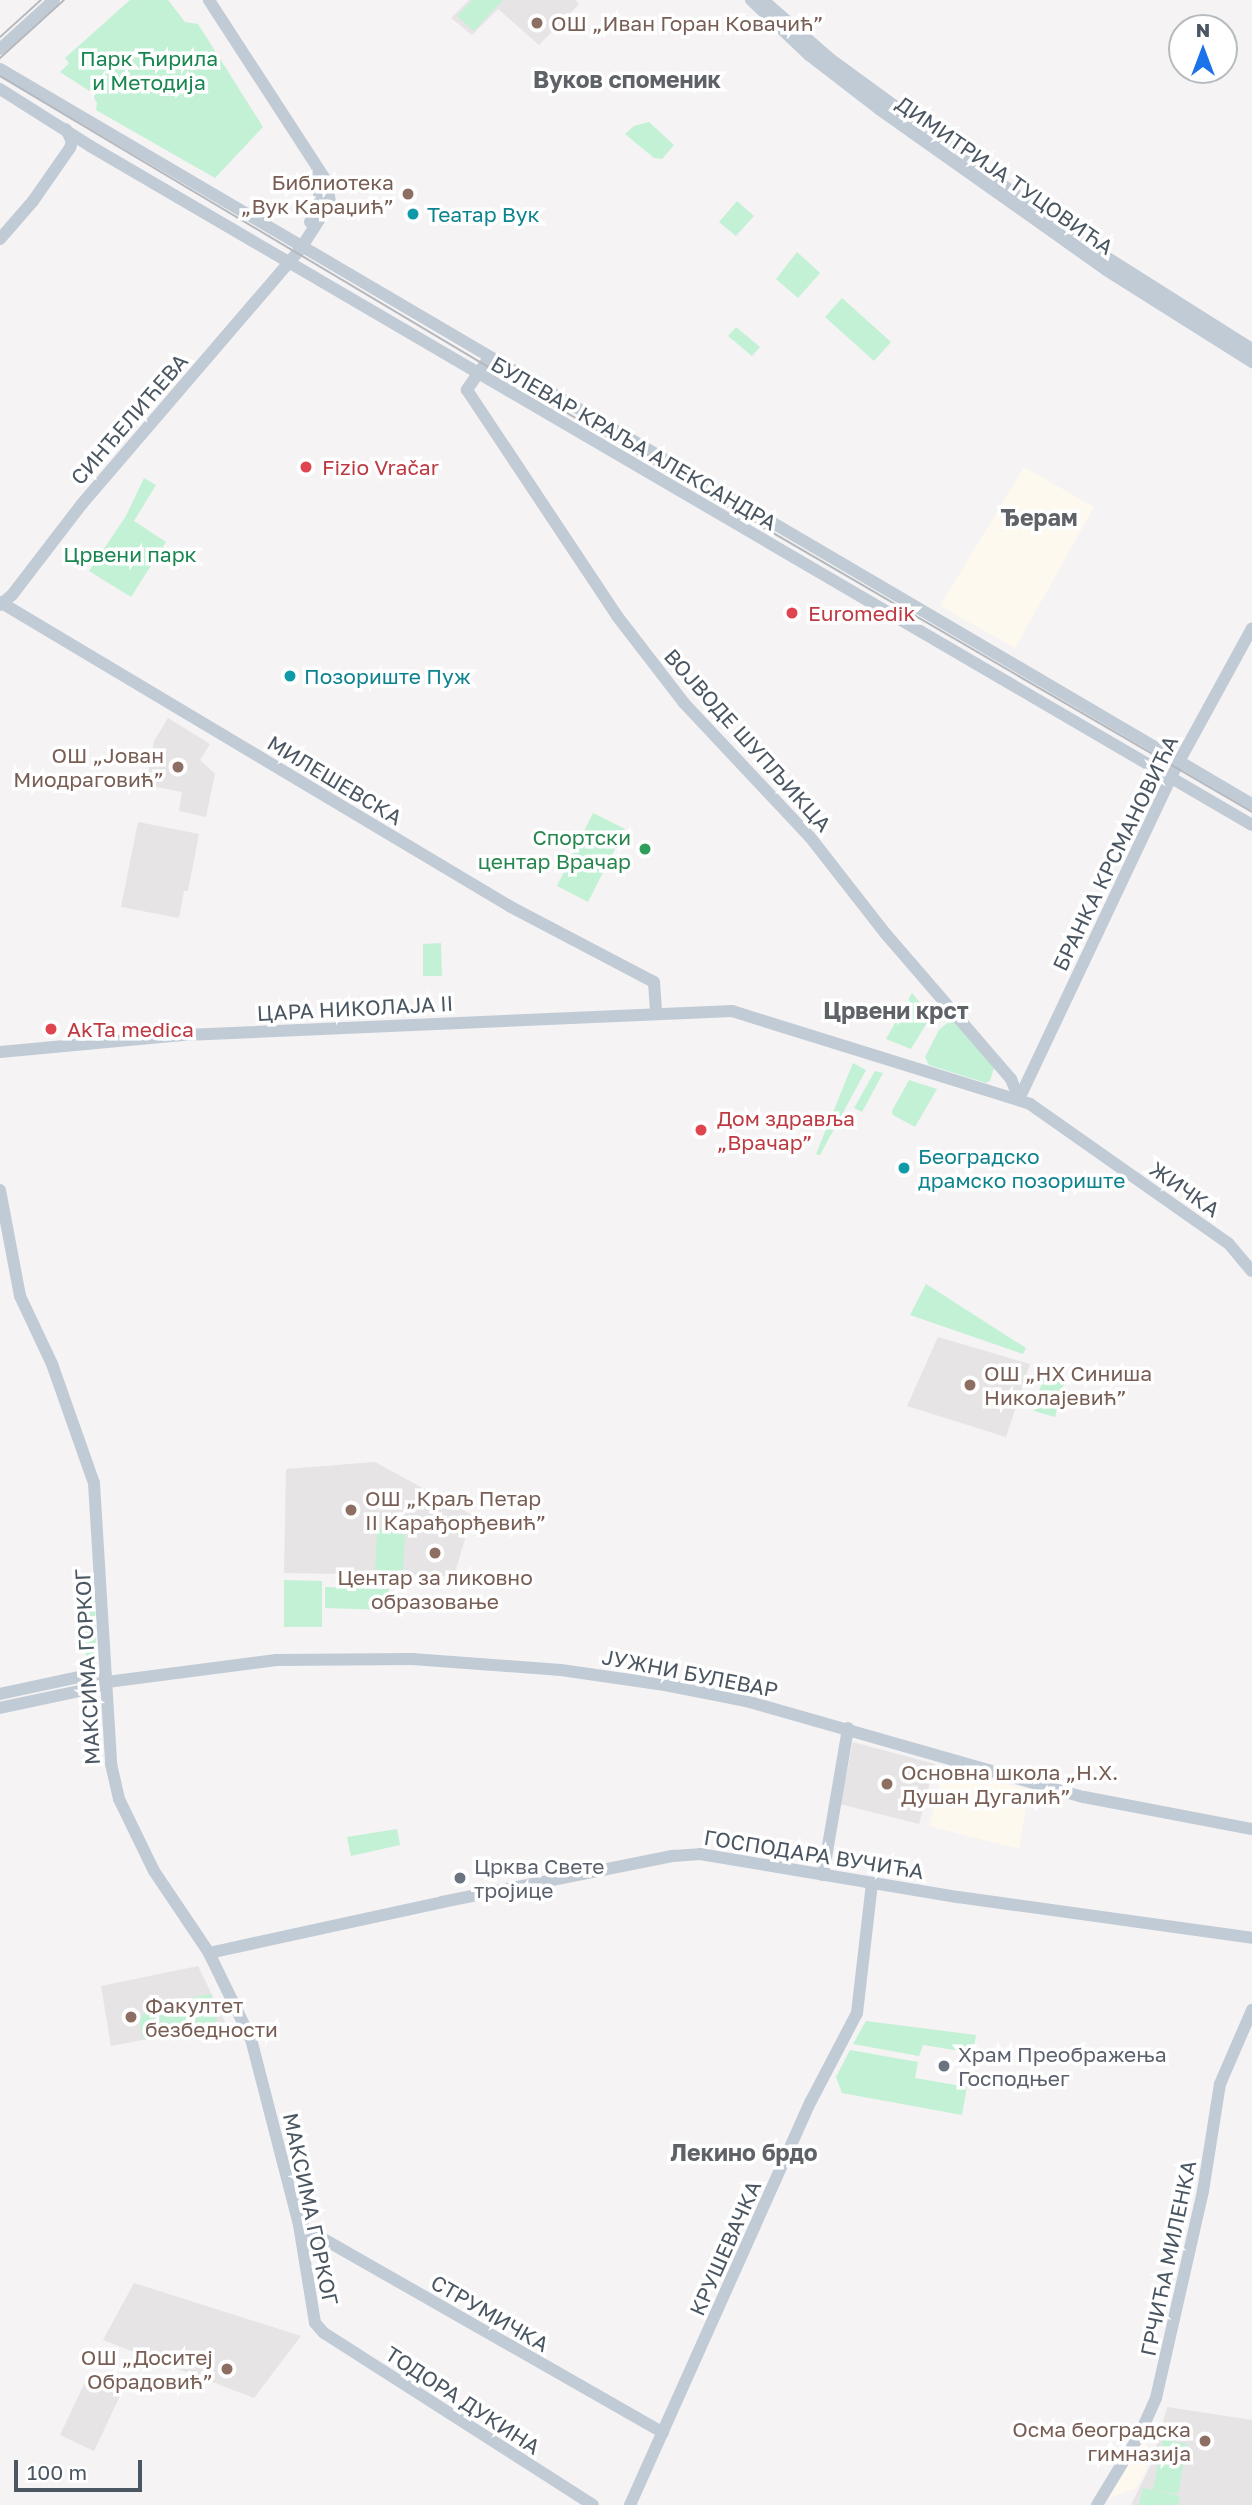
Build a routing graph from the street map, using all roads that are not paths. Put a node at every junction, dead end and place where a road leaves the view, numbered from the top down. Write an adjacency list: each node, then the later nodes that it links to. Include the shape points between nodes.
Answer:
1 (54, 0): 5 (main road)
2 (209, 0): 10 (main road, СИНЂЕЛИЋЕВА, via 327,182 328,208)
3 (751, 0): 14 (main road, ДИМИТРИЈА ТУЦОВИЋА, via 809,55 879,109 1106,270)
4 (763, 0): 12 (main road, ДИМИТРИЈА ТУЦОВИЋА, via 822,53 1079,240)
5 (0, 49)
6 (0, 69): 10 (main road, БУЛЕВАР КРАЉА АЛЕКСАНДРА)
7 (0, 89): 8 (main road, БУЛЕВАР КРАЉА АЛЕКСАНДРА)
8 (66, 129): 9 (main road, via 70,148); 11 (main road, БУЛЕВАР КРАЉА АЛЕКСАНДРА)
9 (0, 239)
10 (298, 246): 11 (main road, СИНЂЕЛИЋЕВА); 13 (main road, БУЛЕВАР КРАЉА АЛЕКСАНДРА)
11 (287, 261): 15 (main road, БУЛЕВАР КРАЉА АЛЕКСАНДРА); 16 (main road, СИНЂЕЛИЋЕВА)
12 (1252, 349)
13 (489, 358): 15 (main road); 18 (main road, БУЛЕВАР КРАЉА АЛЕКСАНДРА)
14 (1252, 362)
15 (479, 374): 19 (main road, БУЛЕВАР КРАЉА АЛЕКСАНДРА); 24 (main road, ВОЈВОДЕ ШУПЉИКЦА, via 467,390 617,616 684,703 810,837 865,909)
16 (1, 603): 22 (main road, МИЛЕШЕВСКА, via 511,907 655,983)
17 (1252, 628): 18 (main road, БРАНКА КРСМАНОВИЋА)
18 (1179, 761): 19 (main road, БРАНКА КРСМАНОВИЋА); 20 (main road, БУЛЕВАР КРАЉА АЛЕКСАНДРА)
19 (1171, 778): 21 (main road, БУЛЕВАР КРАЉА АЛЕКСАНДРА); 26 (main road, БРАНКА КРСМАНОВИЋА)
20 (1252, 804)
21 (1252, 825)
22 (656, 1013): 23 (main road, ЦАРА НИКОЛАЈА II, via 185,1035); 25 (main road, ЦАРА НИКОЛАЈА II, via 732,1012)
23 (0, 1052)
24 (997, 1063): 25 (main road, via 998,1079); 26 (main road, ВОЈВОДЕ ШУПЉИКЦА, via 1017,1087)
25 (988, 1088): 26 (main road)
26 (1019, 1099): 28 (main road, ЖИЧКА, via 1229,1244)
27 (0, 1190): 29 (main road, МАКСИМА ГОРКОГ, via 20,1296 52,1364 94,1483)
28 (1252, 1271)
29 (107, 1682): 30 (main road, ЈУЖНИ БУЛЕВАР, via 84,1676); 31 (main road, ЈУЖНИ БУЛЕВАР); 32 (main road, ЈУЖНИ БУЛЕВАР, via 277,1660 435,1661 573,1671 665,1685); 37 (main road, МАКСИМА ГОРКОГ, via 111,1764 122,1809 154,1871)
30 (0, 1694)
31 (0, 1708)
32 (848, 1728): 33 (main road, ЈУЖНИ БУЛЕВАР, via 1084,1797); 34 (main road)
33 (1252, 1829)
34 (823, 1875): 35 (main road, ГОСПОДАРА ВУЧИЋА); 37 (main road, ГОСПОДАРА ВУЧИЋА, via 688,1854)
35 (872, 1884): 36 (main road, ГОСПОДАРА ВУЧИЋА); 41 (main road, КРУШЕВАЧКА, via 857,2014 811,2101)
36 (1252, 1938)
37 (209, 1953): 39 (main road, МАКСИМА ГОРКОГ, via 251,2039)
38 (1252, 2010): 44 (main road, ГРЧИЋА МИЛЕНКА, via 1220,2084 1203,2192 1156,2398)
39 (299, 2225): 40 (main road, МАКСИМА ГОРКОГ); 41 (main road, СТРУМИЧКА)
40 (315, 2324): 42 (main road, ТОДОРА ДУКИНА)
41 (663, 2433): 43 (main road, КРУШЕВАЧКА)
42 (593, 2505)
43 (630, 2505)
44 (1097, 2505)

